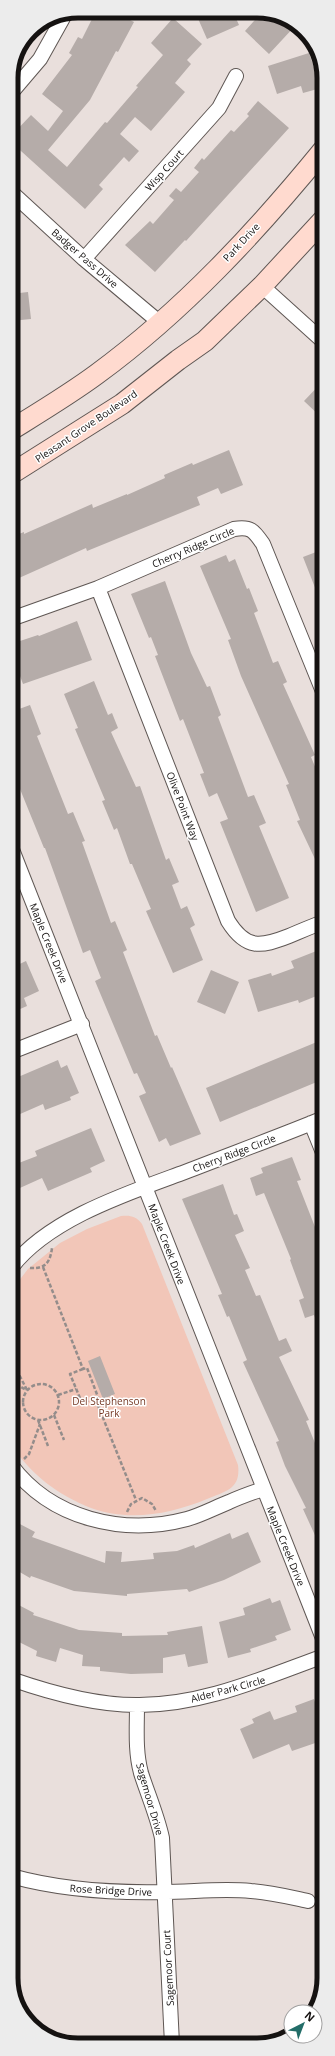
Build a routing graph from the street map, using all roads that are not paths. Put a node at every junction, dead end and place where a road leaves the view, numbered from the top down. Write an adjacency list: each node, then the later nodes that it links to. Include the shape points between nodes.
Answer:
1 (61, 21): 3 (street, via 40,59)
2 (236, 76): 7 (street, Wisp Court, via 219,108)
3 (18, 85)
4 (317, 158): 9 (main road, Park Drive, via 225,261)
5 (18, 198): 7 (street, Badger Pass Drive)
6 (317, 227): 8 (main road)
7 (84, 259): 9 (street, Badger Pass Drive)
8 (262, 286): 10 (street); 12 (main road, Pleasant Grove Boulevard, via 205,342 122,404)
9 (155, 326): 11 (main road, via 98,374)
10 (317, 336)
11 (18, 426)
12 (18, 470)
13 (98, 588): 14 (street, Cherry Ridge Circle); 15 (street, Cherry Ridge Circle, via 234,529 245,527 255,532 263,544); 17 (street, Olive Point Way, via 234,931 251,943 268,944)
14 (18, 617)
15 (317, 677)
16 (18, 868): 18 (street, Maple Creek Drive)
17 (317, 925)
18 (82, 1024): 19 (street); 21 (street, Maple Creek Drive)
19 (18, 1049)
20 (317, 1121): 21 (street, Cherry Ridge Circle)
21 (144, 1187): 22 (street, Cherry Ridge Circle, via 61,1225 31,1247); 24 (street, Maple Creek Drive)
22 (18, 1261)
23 (18, 1473): 24 (street, via 43,1497 65,1510 122,1525 165,1523 186,1519)
24 (263, 1489): 25 (street, Maple Creek Drive)
25 (317, 1624)
26 (317, 1659): 28 (street, Alder Park Circle, via 212,1695 178,1702)
27 (18, 1682): 28 (street, Alder Park Circle, via 71,1697)
28 (137, 1705): 30 (street, Sagemoor Drive, via 141,1772 162,1838)
29 (18, 1878): 30 (street, Rose Bridge Drive, via 63,1888 96,1892)
30 (163, 1892): 31 (street, Rose Bridge Drive, via 223,1889 252,1891); 32 (street, Sagemoor Court)
31 (308, 1901)
32 (172, 2038)

